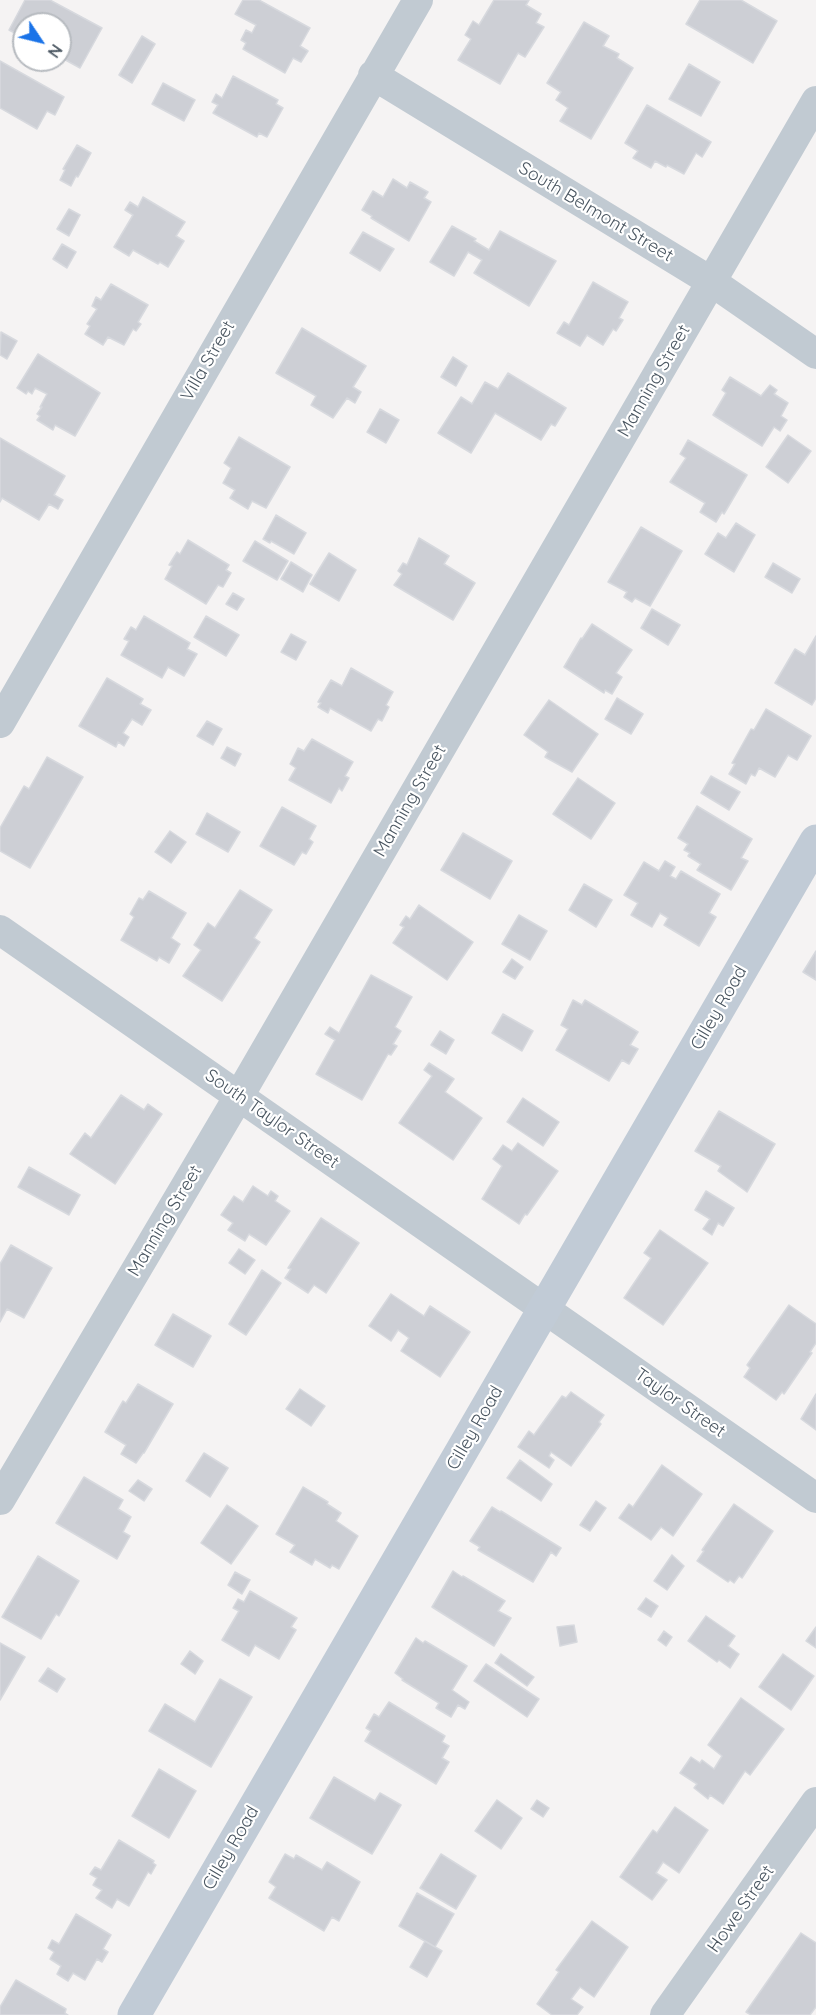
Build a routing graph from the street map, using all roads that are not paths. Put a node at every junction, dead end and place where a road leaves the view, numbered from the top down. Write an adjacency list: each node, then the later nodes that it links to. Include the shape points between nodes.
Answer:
1 (418, 0): 2 (street, Villa Street)
2 (373, 75): 4 (street, South Belmont Street); 6 (street, Villa Street)
3 (816, 101): 4 (street, Manning Street)
4 (712, 282): 5 (street, South Belmont Street); 9 (street, Manning Street)
5 (816, 354)
6 (0, 723)
7 (816, 841): 10 (street, Cilley Road)
8 (0, 930): 9 (street, South Taylor Street)
9 (239, 1096): 10 (street, South Taylor Street); 12 (street, Manning Street)
10 (544, 1308): 11 (street, Taylor Street); 14 (street, Cilley Road)
11 (816, 1498)
12 (0, 1500)
13 (816, 1802): 15 (street, Howe Street)
14 (134, 2015)
15 (666, 2015)

